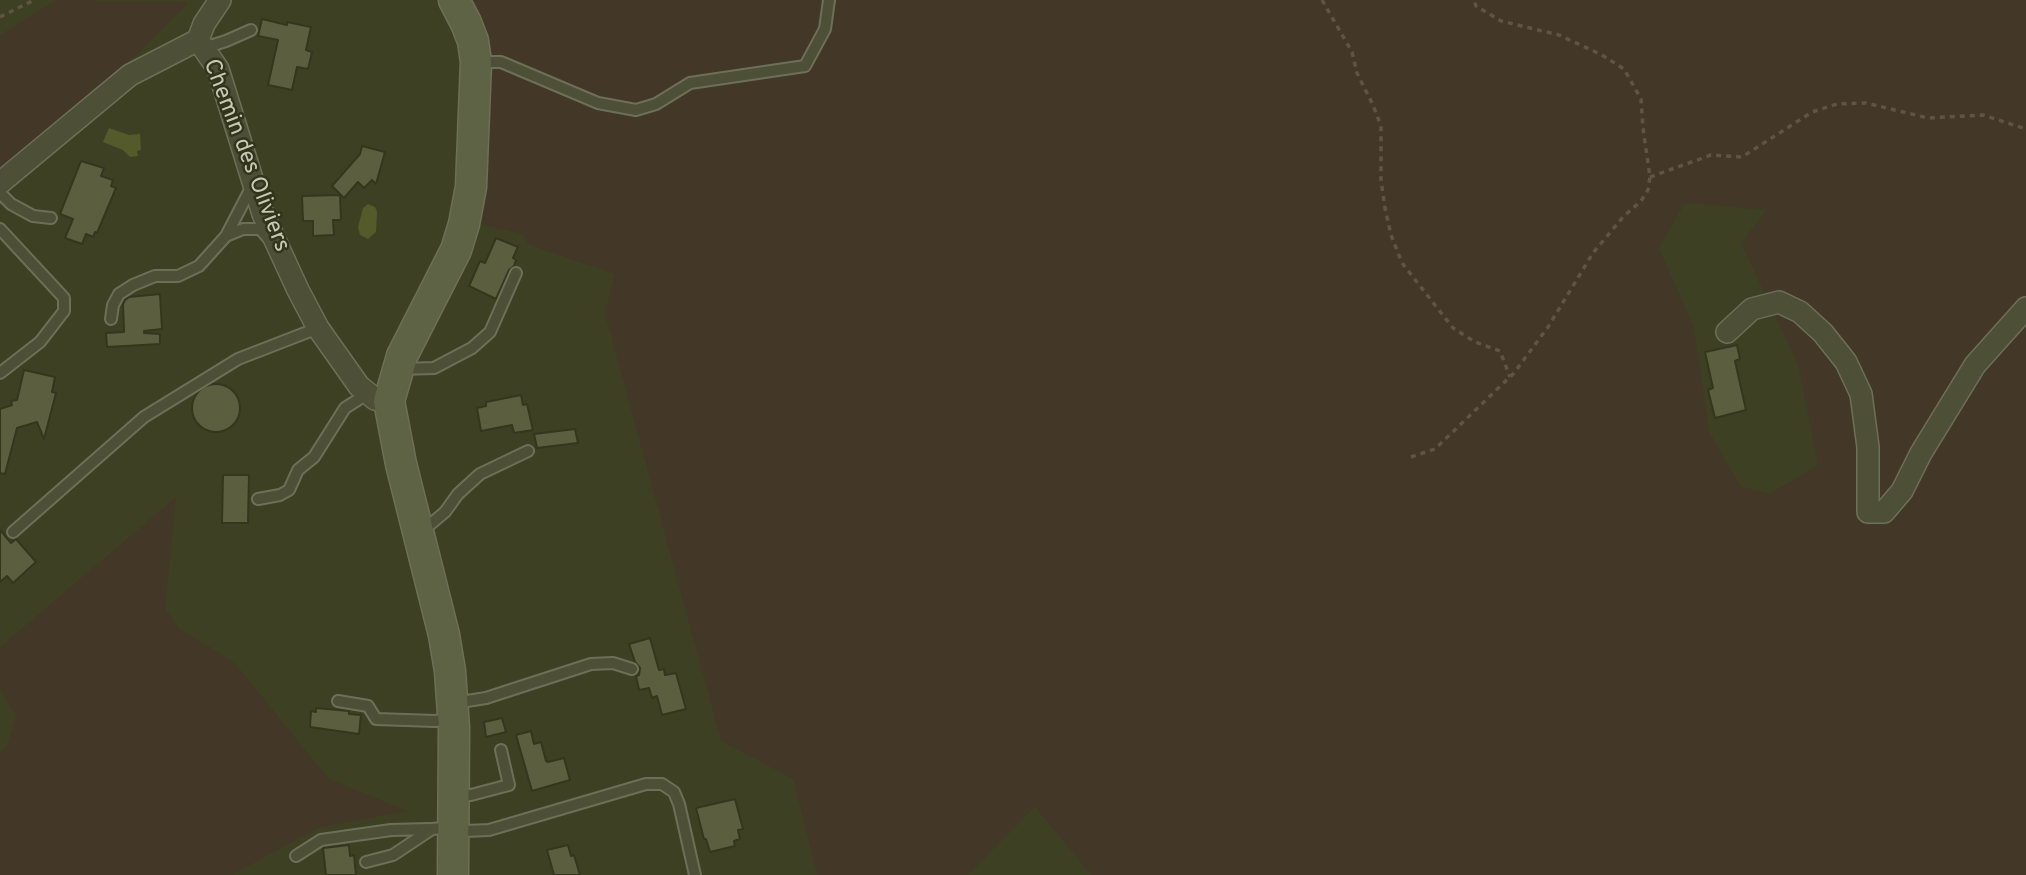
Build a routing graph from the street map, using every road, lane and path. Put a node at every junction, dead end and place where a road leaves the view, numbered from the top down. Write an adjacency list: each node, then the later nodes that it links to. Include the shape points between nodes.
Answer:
1 (34, 0): 7 (path)
2 (220, 0): 9 (street, via 204,24)
3 (454, 0): 10 (street)
4 (829, 0): 10 (lane, via 825,29 805,66 690,83 656,104 636,110 598,103 501,62)
5 (1322, 0): 27 (path, via 1352,52 1381,126 1385,208 1402,263 1453,328 1500,351)
6 (1474, 0): 12 (path, via 1476,6 1501,21 1559,35 1624,69 1641,99)
7 (0, 17)
8 (251, 30): 9 (lane, via 226,41)
9 (201, 44): 13 (street, via 130,75); 14 (street, Chemin des Oliviers, via 218,69)
10 (476, 62): 25 (street, via 471,187 464,224 456,250)
11 (2026, 129): 12 (path, via 1983,115 1928,118 1866,103 1837,104 1812,112 1742,157 1711,155)
12 (1650, 177): 27 (path, via 1641,201 1594,253)
13 (0, 183)
14 (253, 183): 18 (lane); 19 (street, Chemin des Oliviers)
15 (0, 193): 16 (lane, via 33,216)
16 (51, 218)
17 (0, 229): 26 (lane, via 64,298 64,311 40,342)
18 (226, 236): 19 (lane, via 260,229); 22 (lane, via 200,266 178,276 155,276 119,293)
19 (278, 248): 23 (street, Chemin des Oliviers)
20 (516, 273): 25 (lane, via 490,332 472,348 434,368)
21 (2026, 308): 24 (street, via 1975,365 1902,491 1884,512 1868,512 1868,447 1861,394 1846,362 1824,333 1800,312 1779,302 1752,309)
22 (111, 319)
23 (318, 328): 28 (street, Chemin des Oliviers); 32 (lane, via 238,359 145,417)
24 (1727, 332)
25 (397, 369): 28 (street)
26 (0, 373)
27 (1510, 377): 30 (path, via 1434,449)
28 (378, 398): 31 (lane, via 345,408 289,489); 33 (street, via 394,433)
29 (528, 451): 33 (lane, via 480,474)
30 (1411, 457)
31 (258, 499)
32 (13, 532)
33 (419, 534): 36 (street, via 444,635)
34 (632, 669): 36 (lane, via 612,663 591,664)
35 (338, 701): 36 (lane, via 368,706 376,719 435,721)
36 (452, 711): 38 (street)
37 (501, 750): 38 (lane, via 509,785)
38 (454, 796): 39 (street)
39 (443, 828): 40 (lane, via 321,840); 41 (lane, via 393,855); 42 (street); 43 (lane, via 489,830 646,784 662,784 674,792 679,804)
40 (296, 856)
41 (366, 862)
42 (453, 875)
43 (695, 875)

